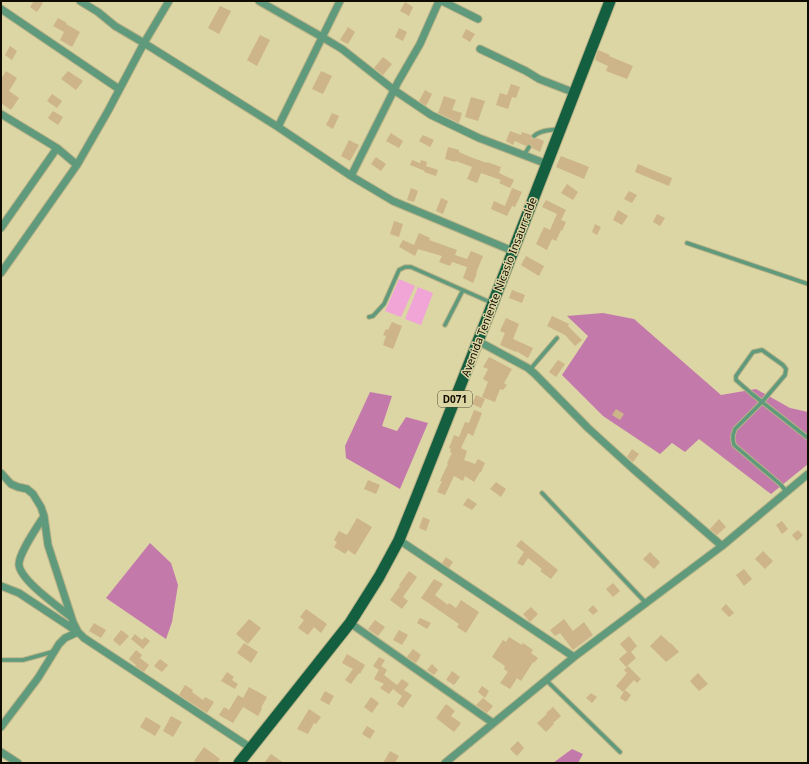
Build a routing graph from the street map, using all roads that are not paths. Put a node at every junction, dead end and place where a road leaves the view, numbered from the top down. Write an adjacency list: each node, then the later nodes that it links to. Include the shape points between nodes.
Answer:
1 (80, 1): 10 (street)
2 (169, 1): 10 (street)
3 (259, 1): 9 (street)
4 (340, 1): 9 (street)
5 (441, 1): 8 (street); 13 (street)
6 (610, 1): 14 (main road, Avenida Teniente Nicasio Insaurralde / D071)
7 (1, 9): 12 (street)
8 (478, 19)
9 (322, 37): 13 (street, via 342,49); 16 (street)
10 (144, 43): 12 (street); 16 (street)
11 (480, 49): 14 (street, via 539,79)
12 (119, 89): 23 (street)
13 (394, 90): 21 (street, via 431,115 479,138); 24 (street)
14 (575, 93): 17 (main road, Avenida Teniente Nicasio Insaurralde / D071)
15 (1, 114): 20 (street)
16 (278, 127): 24 (street)
17 (561, 128): 18 (lane, via 540,132); 22 (main road, Avenida Teniente Nicasio Insaurralde / D071)
18 (534, 136)
19 (528, 147): 21 (lane)
20 (57, 148): 23 (street); 25 (street)
21 (524, 155): 22 (street)
22 (547, 164): 28 (main road, Avenida Teniente Nicasio Insaurralde / D071)
23 (77, 165): 29 (street)
24 (351, 176): 28 (street, via 393,201)
25 (4, 219): 26 (street)
26 (1, 228)
27 (687, 243): 30 (lane)
28 (513, 251): 32 (main road, Avenida Teniente Nicasio Insaurralde / D071)
29 (1, 273)
30 (808, 284)
31 (463, 290): 32 (lane); 33 (lane, via 411,267 405,267 399,270 384,304); 34 (lane)
32 (493, 304): 36 (main road, Avenida Teniente Nicasio Insaurralde / D071)
33 (369, 317)
34 (445, 325)
35 (557, 338): 37 (lane)
36 (478, 341): 37 (street); 45 (main road, Avenida Teniente Nicasio Insaurralde / D071)
37 (531, 371): 46 (street, via 588,428)
38 (762, 402): 38 (lane, via 736,380 736,376 753,352 762,350 786,370 785,375); 39 (lane); 42 (lane, via 736,429 733,435 734,445)
39 (808, 438)
40 (1, 473): 44 (street, via 12,484 33,494)
41 (808, 474): 42 (street)
42 (787, 492): 46 (street)
43 (542, 493): 48 (lane)
44 (44, 516): 49 (street, via 48,545); 49 (street, via 25,547 19,565 27,580 39,592)
45 (399, 540): 50 (main road, Avenida Teniente Nicasio Insaurralde / D071); 53 (street)
46 (722, 546): 48 (street)
47 (1, 586): 51 (street, via 31,601)
48 (647, 603): 53 (street)
49 (72, 617): 51 (street)
50 (350, 624): 56 (street); 58 (main road, Avenida Teniente Nicasio Insaurralde / D071)
51 (78, 632): 52 (street, via 65,638); 58 (street, via 122,664)
52 (55, 652): 54 (lane, via 23,660); 57 (street)
53 (574, 657): 55 (street)
54 (1, 660)
55 (546, 680): 56 (street); 60 (lane)
56 (493, 723): 63 (street)
57 (1, 727)
58 (251, 748): 62 (main road, Avenida Teniente Nicasio Insaurralde / D071)
59 (1, 752): 61 (street)
60 (620, 752)
61 (18, 763)
62 (239, 763)
63 (445, 763)

